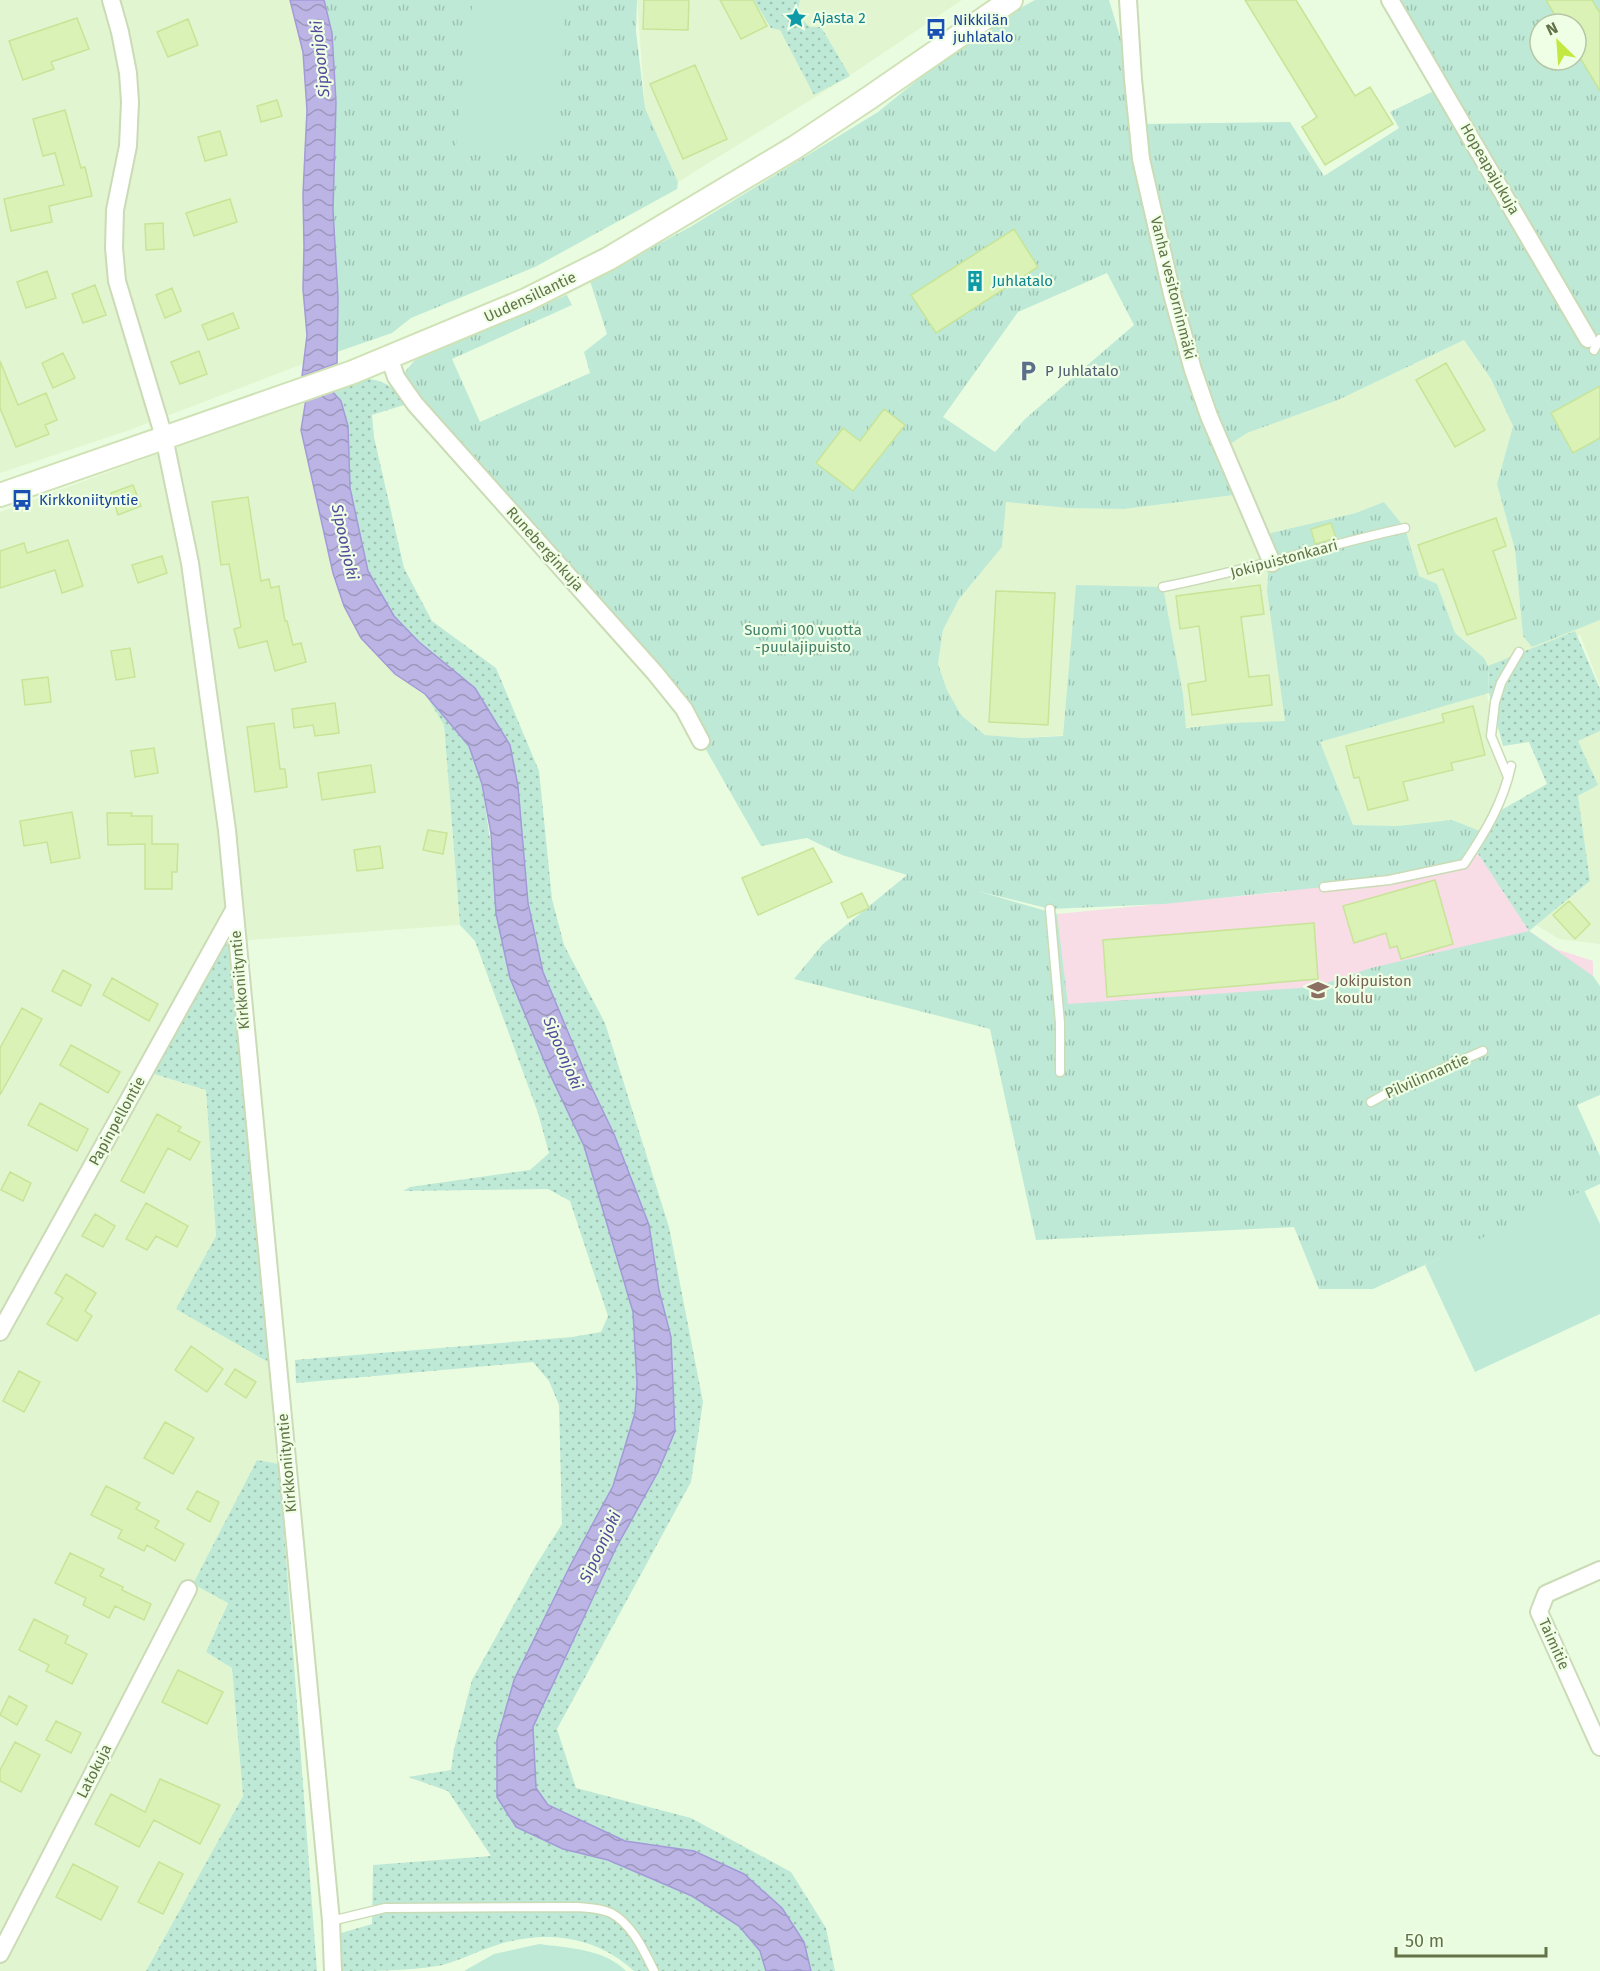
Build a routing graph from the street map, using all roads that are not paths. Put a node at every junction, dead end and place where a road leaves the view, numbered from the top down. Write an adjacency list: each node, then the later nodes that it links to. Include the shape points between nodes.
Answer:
1 (111, 0): 7 (street, Kirkkoniityntie, via 126,63 130,102 128,146 115,210 117,281)
2 (1011, 0): 6 (street, Uudensillantie, via 794,148 608,259 526,300)
3 (1128, 0): 10 (street, Vanha vesitorninmäki, via 1141,159 1172,294 1209,416)
4 (1390, 0): 5 (street, Hopeapajukuja)
5 (1594, 339)
6 (389, 357): 7 (street, Uudensillantie); 13 (street, Runeberginkuja, via 396,377 415,404 655,673 684,709)
7 (164, 436): 8 (street, Uudensillantie); 18 (street, Kirkkoniityntie, via 190,563 227,830)
8 (0, 495)
9 (1405, 528): 10 (lane, Jokipuistonkaari)
10 (1272, 563): 11 (lane, Jokipuistonkaari)
11 (1163, 587)
12 (1519, 652): 15 (lane, via 1501,683 1491,736)
13 (700, 741)
14 (1511, 766): 15 (lane)
15 (1508, 778): 16 (lane, via 1485,833 1464,864 1389,880)
16 (1324, 887)
17 (1050, 909): 20 (lane, via 1060,1023)
18 (234, 910): 22 (street, Papinpellontie); 26 (street, Kirkkoniityntie)
19 (1483, 1052): 21 (lane, Pilvilinnantie)
20 (1060, 1072)
21 (1371, 1102)
22 (0, 1332)
23 (1600, 1570): 25 (street, Taimitie, via 1546,1594 1539,1612)
24 (188, 1589): 27 (street, Latokuja)
25 (1600, 1748)
26 (331, 1921): 28 (street, Kirkkoniityntie); 29 (lane, via 385,1908 596,1909 612,1913 627,1926)
27 (0, 1954)
28 (333, 1971)
29 (654, 1971)

